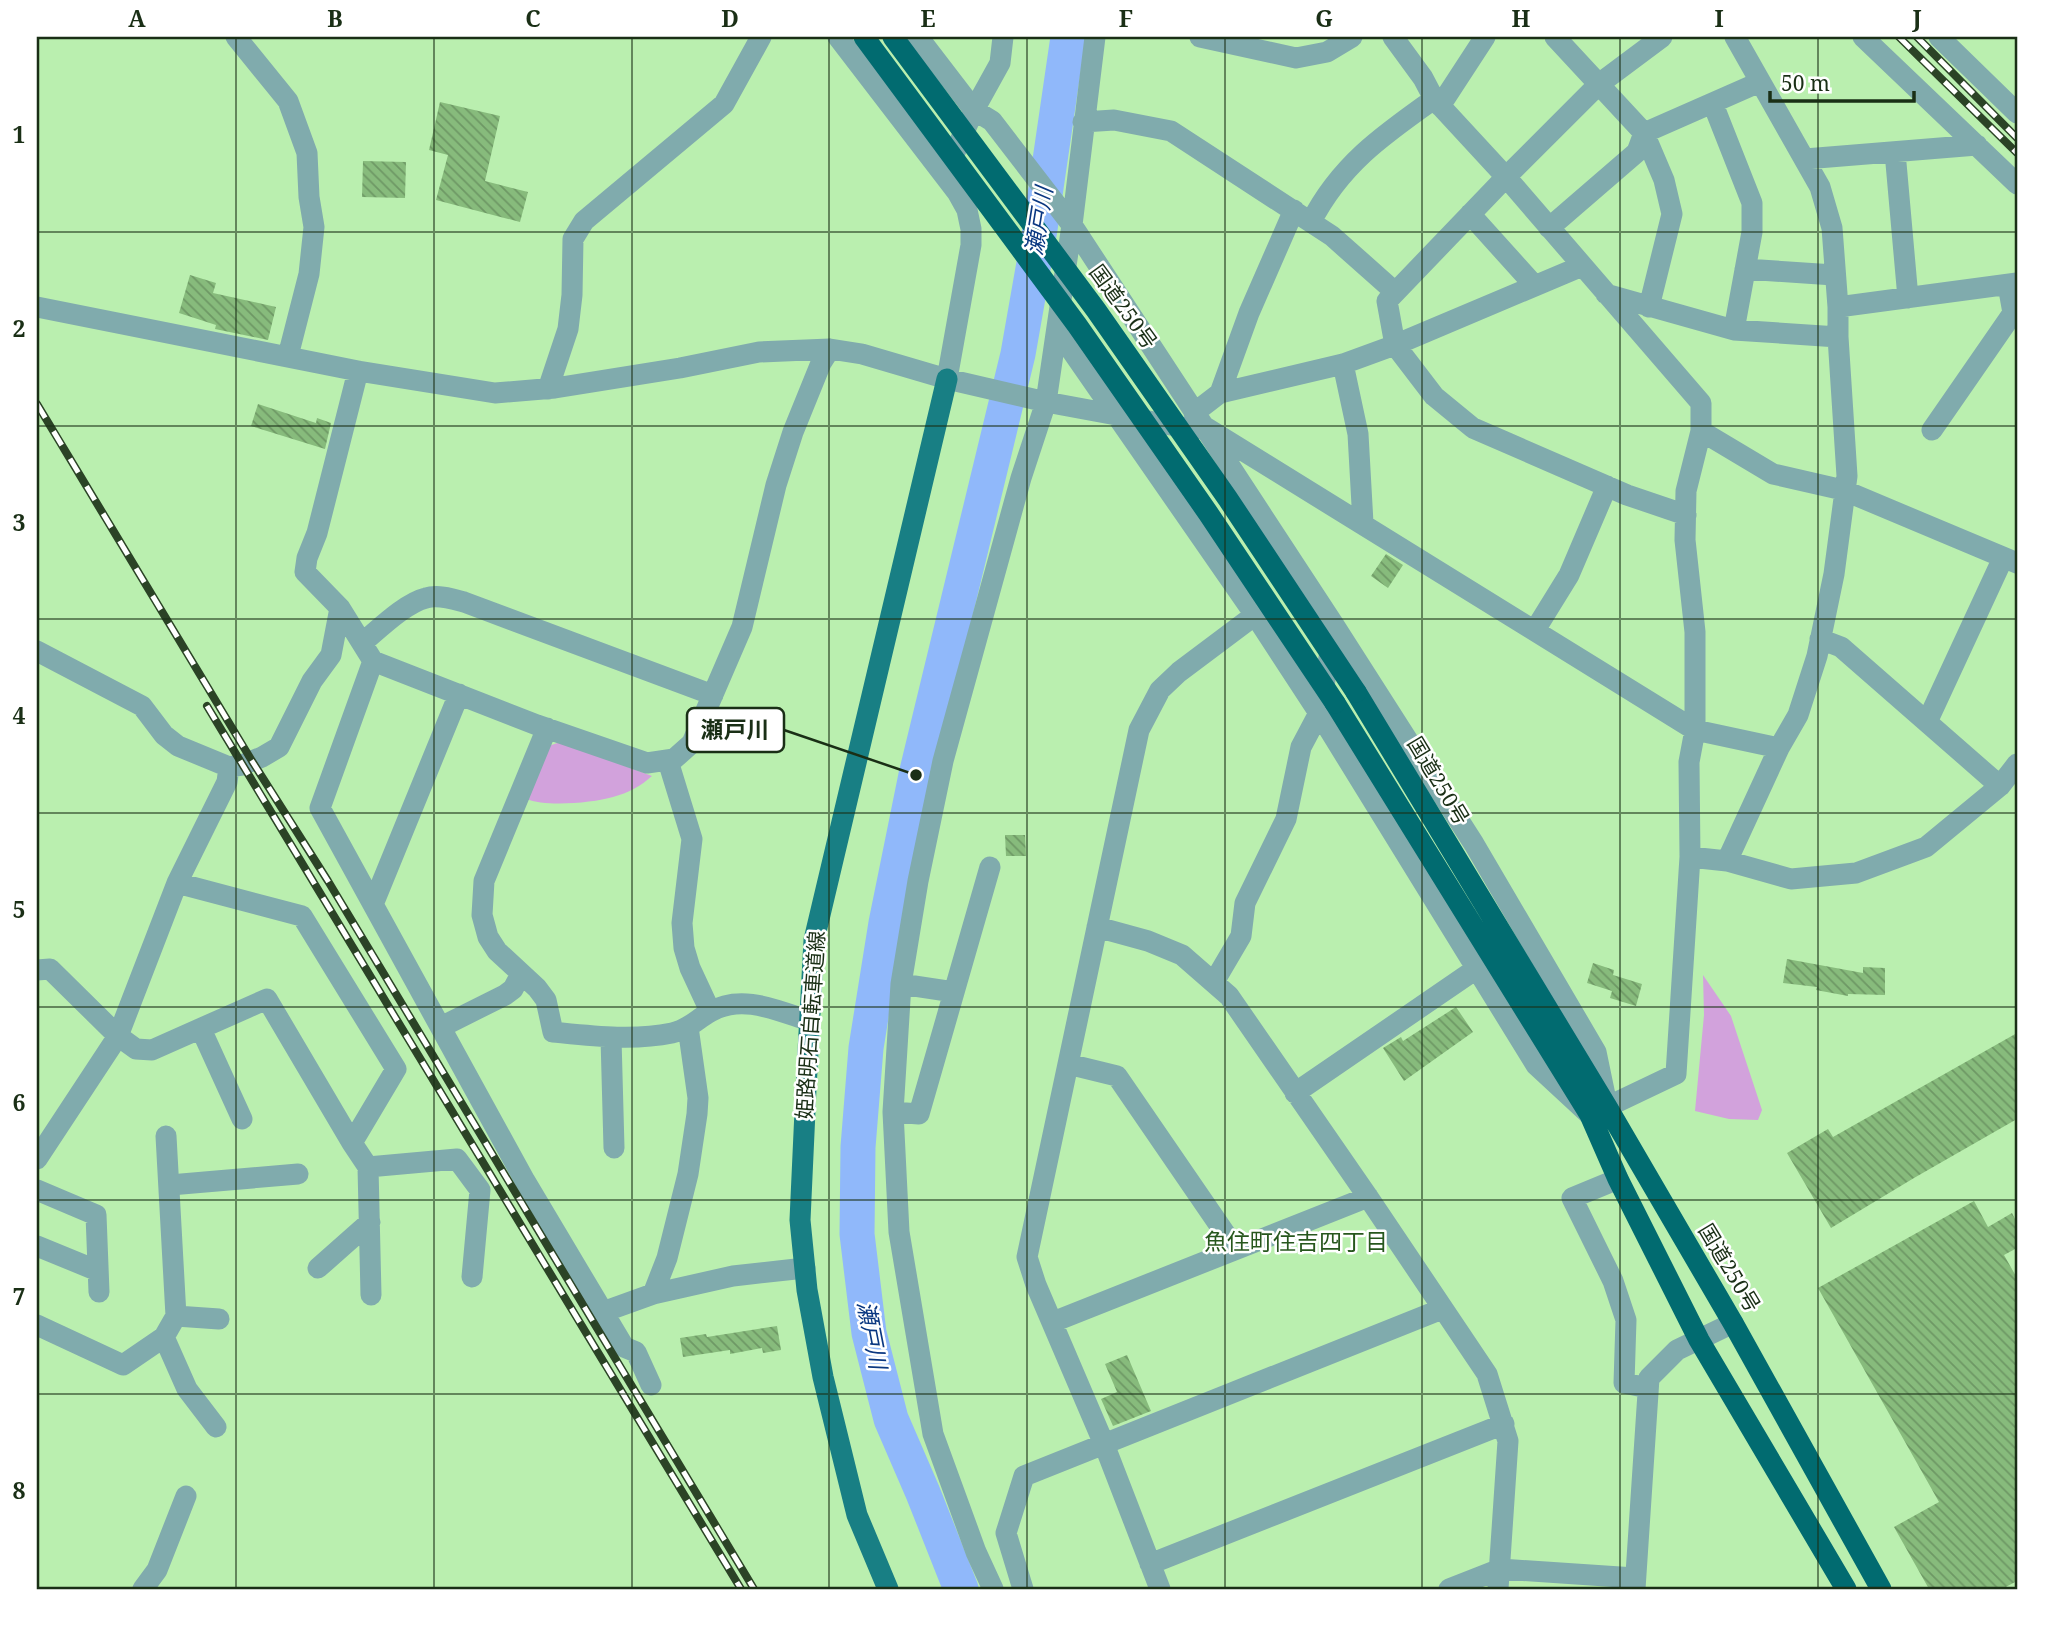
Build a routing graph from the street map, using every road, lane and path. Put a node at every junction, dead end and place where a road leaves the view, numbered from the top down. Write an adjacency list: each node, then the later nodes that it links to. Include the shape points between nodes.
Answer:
1 (236, 37): 52 (street, via 288,101 307,153 314,227 309,274)
2 (761, 37): 56 (street, via 724,104 584,222 573,239 568,329)
3 (838, 37): 29 (street)
4 (864, 37): 77 (highway, 国道250号, bridge, via 1077,325 1208,513)
5 (893, 37): 107 (highway, 国道250号, bridge, via 1096,310 1356,692)
6 (918, 37): 23 (street)
7 (1003, 37): 23 (street, via 1000,64)
8 (1095, 37): 24 (street)
9 (1200, 37): 10 (street, via 1296,58 1327,52)
10 (1352, 37)
11 (1393, 37): 20 (street)
12 (1485, 37): 20 (street)
13 (1555, 37): 19 (street)
14 (1662, 37): 19 (street)
15 (1735, 37): 18 (street)
16 (1863, 37): 26 (street)
17 (1939, 37): 22 (street)
18 (1760, 82): 21 (street); 28 (street)
19 (1599, 84): 25 (street); 30 (street)
20 (1437, 102): 30 (street); 33 (street, via 1360,154)
21 (1713, 104): 25 (street); 37 (street, via 1752,204 1754,221)
22 (2017, 113)
23 (983, 116): 29 (street); 34 (street)
24 (1083, 122): 33 (street, via 1114,120 1171,131); 34 (street)
25 (1644, 133): 35 (street, via 1637,152); 45 (street, via 1664,180 1672,214)
26 (1977, 145): 27 (street); 31 (street)
27 (1895, 152): 28 (street); 43 (street)
28 (1805, 159): 38 (street, via 1820,187 1832,228)
29 (945, 174): 55 (street, via 967,210 971,229)
30 (1506, 177): 32 (street); 35 (street)
31 (2017, 184)
32 (1471, 214): 40 (street); 41 (street)
33 (1303, 216): 41 (street); 57 (street, via 1249,313)
34 (1072, 225): 48 (street); 60 (street)
35 (1549, 228): 36 (street)
36 (1582, 266): 40 (street); 42 (street)
37 (1745, 269): 38 (street); 47 (street)
38 (1834, 275): 46 (street)
39 (2013, 284): 43 (street); 61 (street, via 2013,313)
40 (1534, 285): 50 (street)
41 (1395, 292): 50 (street, via 1387,301)
42 (1606, 294): 45 (street); 62 (street, via 1701,402)
43 (1908, 298): 46 (street)
44 (37, 307): 52 (street)
45 (1649, 307): 47 (street)
46 (1838, 307): 49 (street)
47 (1734, 330): 49 (street)
48 (1058, 331): 58 (street); 59 (street)
49 (1838, 337): 64 (street, via 1847,476)
50 (1395, 345): 53 (street); 63 (street, via 1434,396 1474,428)
51 (830, 349): 55 (street); 56 (street, via 759,352); 76 (street, via 793,432 742,627)
52 (288, 356): 54 (street)
53 (1343, 364): 57 (street); 66 (street, via 1358,433)
54 (358, 371): 56 (street, via 495,393); 68 (street, via 304,572)
55 (951, 380): 58 (street); 99 (main road, 姫路明石自転車道線, via 814,940)
56 (548, 389)
57 (1220, 393): 60 (street)
58 (1046, 402): 59 (street); 96 (street, via 943,761)
59 (1118, 416): 60 (street, via 1192,429); 69 (street)
60 (1200, 420): 66 (street); 70 (street)
61 (1932, 430)
62 (1701, 431): 64 (street, via 1773,474); 65 (street, via 1686,491)
63 (1607, 486): 65 (street); 71 (street, via 1569,575)
64 (1843, 490): 67 (street); 72 (street, via 1834,574)
65 (1686, 515): 80 (street, via 1695,632)
66 (1363, 523): 71 (street)
67 (2010, 561): 78 (street)
68 (340, 608): 74 (street); 84 (street, via 331,655 312,681 279,747)
69 (1255, 615): 77 (street); 91 (street, via 1178,672 1160,690 1139,730)
70 (1335, 625): 77 (street); 107 (street, via 1474,844 1596,1052)
71 (1535, 631): 80 (street)
72 (1820, 639): 78 (street, via 1841,647); 81 (street, via 1798,715)
73 (37, 651): 84 (street, via 142,706 178,746)
74 (368, 652): 75 (street); 76 (street, via 409,607 426,597 446,597); 90 (street, via 320,808)
75 (459, 694): 79 (street); 90 (street)
76 (713, 695): 82 (street, via 692,743)
77 (1327, 708): 92 (street); 95 (street, via 1301,747 1286,819 1245,903 1241,936); 107 (highway, 国道250号)
78 (1927, 722): 85 (street)
79 (547, 728): 82 (street, via 647,763); 94 (street, via 484,881 482,915 488,937)
80 (1695, 730): 81 (street); 86 (street, via 1689,762)
81 (1779, 748): 87 (street)
82 (668, 761): 98 (street, via 692,839 682,923 684,948)
83 (2017, 764): 85 (street)
84 (229, 767): 89 (street, via 227,782)
85 (2000, 786): 87 (street, via 1926,847 1856,873 1791,878)
86 (1690, 857): 87 (street); 107 (street, via 1676,1074)
87 (1727, 861)
88 (990, 867): 97 (street)
89 (177, 883): 103 (street); 111 (street, via 302,916 396,1069)
90 (374, 902): 100 (street)
91 (1097, 927): 95 (street, via 1182,955); 105 (street)
92 (1476, 969): 106 (street); 107 (street, via 1536,1065)
93 (37, 970): 103 (street, via 50,969)
94 (521, 974): 100 (street, via 505,995); 104 (street, via 546,1000 553,1032)
95 (1214, 982): 106 (street, via 1229,996)
96 (901, 984): 97 (street); 108 (street)
97 (954, 992): 108 (street, via 919,1114)
98 (710, 1011): 99 (street, via 760,1004); 101 (street)
99 (810, 1021): 124 (main road, 姫路明石自転車道線, via 800,1220)
100 (441, 1027): 129 (street)
101 (688, 1027): 104 (street, via 677,1033); 126 (street, via 696,1114 682,1198)
102 (201, 1029): 103 (street, via 152,1050 136,1049); 109 (street); 111 (street, via 267,999)
103 (118, 1035): 113 (street)
104 (611, 1038): 112 (street)
105 (1068, 1063): 122 (street, via 1117,1076); 132 (street, via 1027,1257)
106 (1295, 1093): 119 (street)
107 (1599, 1111): 116 (highway, 国道250号); 133 (highway, 国道250号)
108 (893, 1112): 144 (street, via 899,1232 933,1434)
109 (242, 1119)
110 (166, 1136): 117 (street)
111 (352, 1143): 114 (street)
112 (614, 1148)
113 (37, 1159)
114 (368, 1167): 120 (street); 125 (street, via 457,1159 480,1190)
115 (298, 1174): 117 (street)
116 (1618, 1179): 136 (highway, 国道250号); 138 (street, via 1572,1198 1614,1281 1626,1320 1624,1383)
117 (170, 1185): 130 (street)
118 (37, 1190): 121 (street, via 96,1214 98,1281)
119 (1368, 1197): 122 (street); 128 (street)
120 (370, 1222): 123 (street); 127 (street)
121 (37, 1247)
122 (1235, 1248): 132 (street)
123 (318, 1268)
124 (805, 1268): 126 (street, via 733,1276); 149 (main road, 姫路明石自転車道線, via 823,1377 857,1515)
125 (472, 1277)
126 (653, 1294): 129 (street)
127 (371, 1295)
128 (1442, 1309): 139 (street, via 1487,1374); 141 (street)
129 (603, 1312): 137 (street, via 624,1347 636,1352)
130 (176, 1317): 131 (street); 135 (street)
131 (219, 1319)
132 (1053, 1322): 141 (street)
133 (1733, 1323): 136 (street); 155 (highway, 国道250号)
134 (37, 1325): 135 (street, via 123,1365)
135 (164, 1337): 140 (street, via 187,1389)
136 (1699, 1340): 138 (street, via 1677,1350 1649,1378); 154 (highway, 国道250号)
137 (650, 1385)
138 (1648, 1388): 147 (street)
139 (1504, 1424): 145 (street); 146 (street, via 1508,1441)
140 (216, 1427)
141 (1104, 1444): 143 (street, via 1024,1476); 145 (street)
142 (186, 1496): 148 (street, via 157,1570)
143 (1006, 1533): 144 (street); 151 (street)
144 (976, 1552): 150 (street)
145 (1150, 1564): 152 (street)
146 (1499, 1579): 147 (street); 153 (street)
147 (1635, 1584)
148 (144, 1589)
149 (888, 1589)
150 (993, 1589)
151 (1023, 1589)
152 (1160, 1589)
153 (1449, 1589)
154 (1846, 1589)
155 (1881, 1589)

